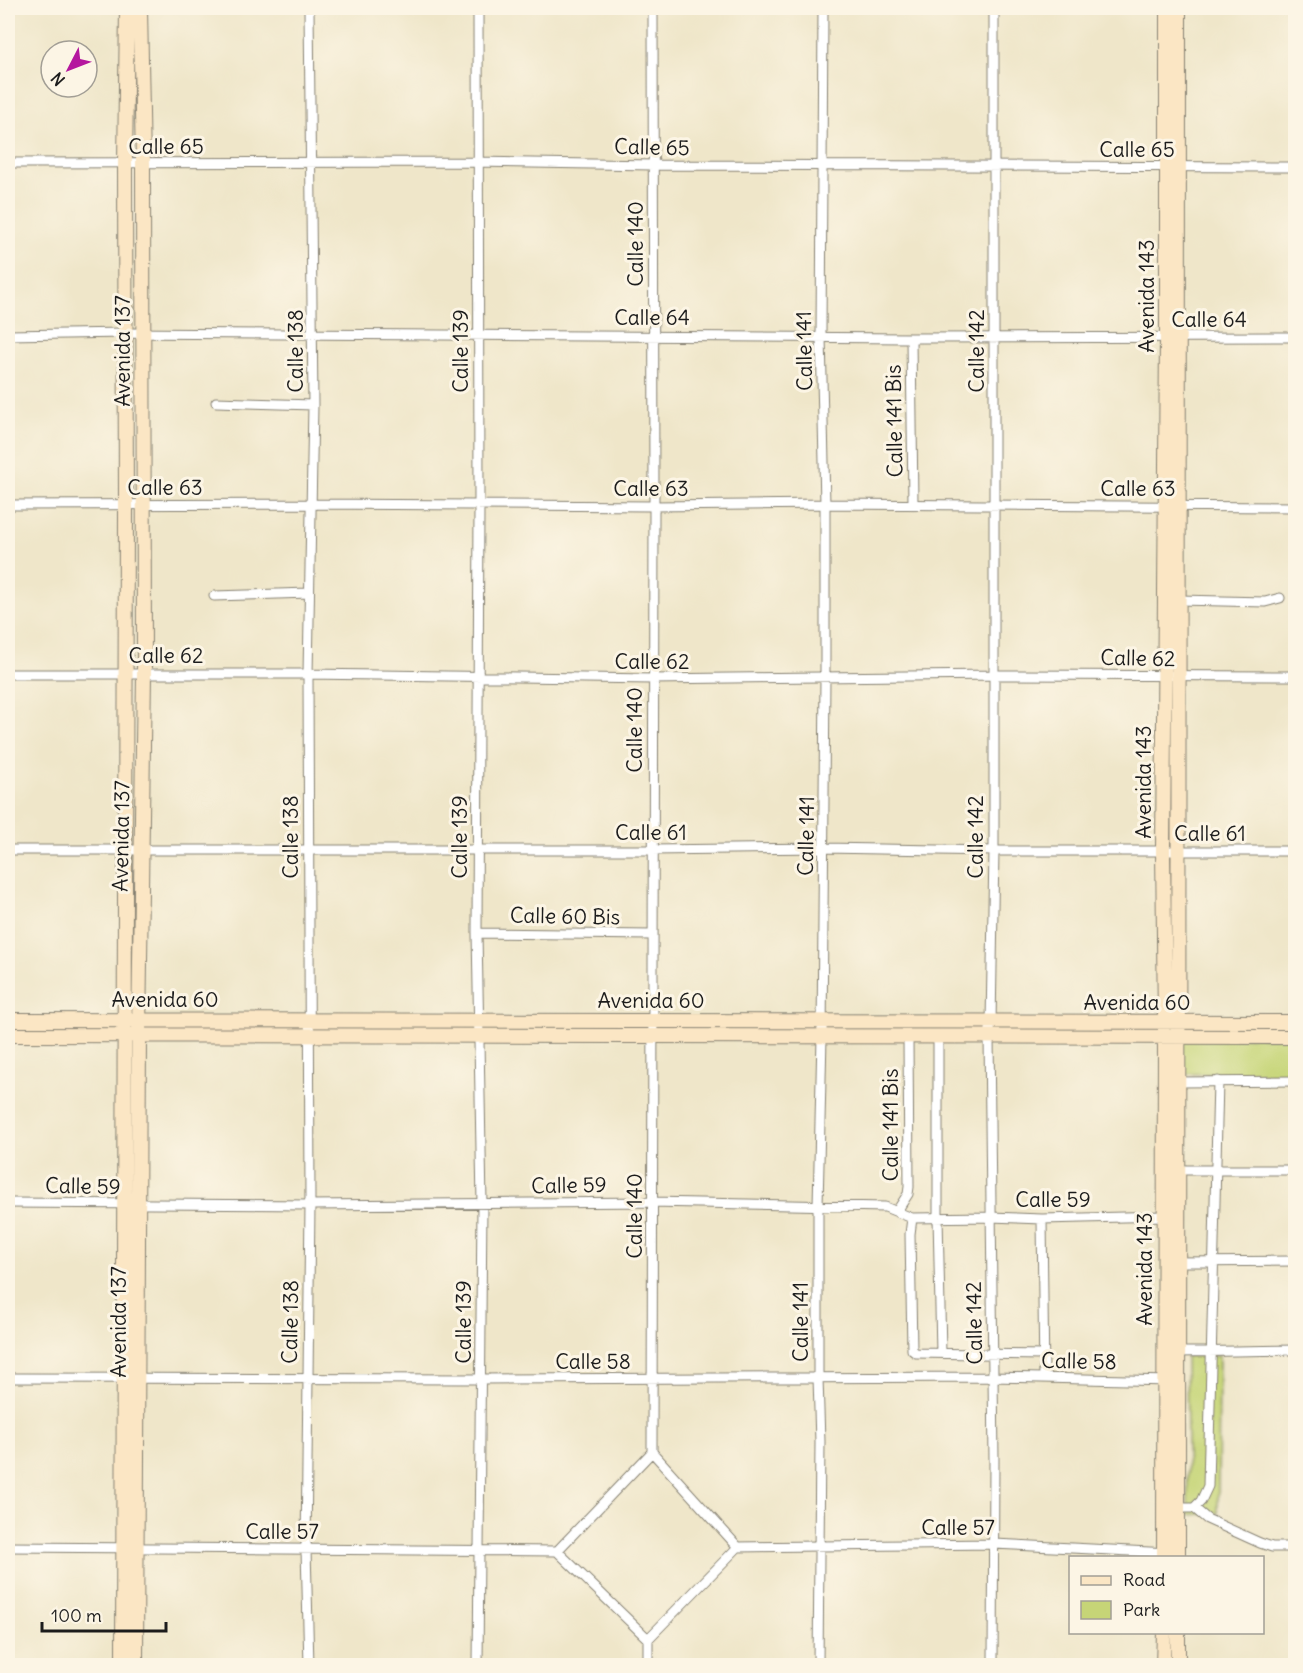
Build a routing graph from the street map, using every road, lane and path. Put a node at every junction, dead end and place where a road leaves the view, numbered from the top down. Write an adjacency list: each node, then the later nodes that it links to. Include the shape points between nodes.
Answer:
1 (127, 8): 12 (main road, Avenida 137)
2 (140, 8): 13 (main road, Avenida 137)
3 (309, 8): 14 (street, Calle 138)
4 (478, 8): 10 (street, Calle 139)
5 (653, 8): 15 (street, Calle 140)
6 (823, 8): 16 (street, Calle 141)
7 (994, 8): 17 (street, Calle 142)
8 (1167, 8): 18 (main road, Avenida 143)
9 (1179, 8): 18 (main road, Avenida 143)
10 (478, 162): 14 (street, Calle 65); 15 (street, Calle 65); 24 (street, Calle 139)
11 (8, 163): 12 (street, Calle 65)
12 (124, 164): 13 (street, Calle 65); 20 (main road, Avenida 137)
13 (142, 164): 14 (street, Calle 65); 21 (main road, Avenida 137)
14 (312, 164): 23 (street, Calle 138)
15 (653, 165): 16 (street, Calle 65); 25 (street, Calle 140)
16 (822, 166): 17 (street, Calle 65); 27 (street, Calle 141)
17 (994, 166): 18 (street, Calle 65); 26 (street, Calle 142)
18 (1173, 167): 19 (street, Calle 65); 28 (main road, Avenida 143)
19 (1296, 167)
20 (125, 333): 21 (street, Calle 64); 22 (street, Calle 64); 37 (main road, Avenida 137)
21 (143, 333): 23 (street, Calle 64); 38 (main road, Avenida 137)
22 (8, 335)
23 (313, 335): 24 (street, Calle 64); 32 (street, Calle 138)
24 (477, 335): 25 (street, Calle 64); 40 (street, Calle 139)
25 (653, 335): 27 (street, Calle 64); 41 (street, Calle 140)
26 (994, 336): 28 (street, Calle 64); 30 (street, Calle 64); 39 (street, Calle 142)
27 (821, 337): 30 (street, Calle 64); 34 (street, Calle 141)
28 (1174, 337): 29 (street, Calle 64); 42 (main road, Avenida 143)
29 (1296, 337)
30 (911, 338): 35 (street, Calle 141 Bis)
31 (216, 402): 32 (street)
32 (313, 405): 33 (street, Calle 138)
33 (311, 504): 38 (street, Calle 63); 40 (street, Calle 63); 44 (street, Calle 138)
34 (825, 504): 35 (street, Calle 63); 41 (street, Calle 63); 56 (street, Calle 141)
35 (913, 504): 39 (street, Calle 63)
36 (8, 505): 37 (street, Calle 63)
37 (126, 505): 38 (street, Calle 63); 48 (main road, Avenida 137)
38 (143, 505): 50 (main road, Avenida 137)
39 (994, 505): 42 (street, Calle 63); 52 (street, Calle 142)
40 (479, 506): 41 (street, Calle 63); 54 (street, Calle 139)
41 (654, 506): 57 (street, Calle 140)
42 (1173, 506): 43 (street, Calle 63); 47 (main road, Avenida 143); 55 (main road, Avenida 143)
43 (1296, 507)
44 (309, 593): 45 (street); 51 (street, Calle 138)
45 (214, 596)
46 (1280, 598): 47 (street, via 1265,602)
47 (1179, 600): 55 (main road, Avenida 143)
48 (124, 673): 49 (street, Calle 62); 50 (street, Calle 62); 60 (main road, Avenida 137)
49 (8, 674)
50 (144, 674): 51 (street, Calle 62); 61 (main road, Avenida 137)
51 (308, 674): 54 (street, Calle 62); 62 (street, Calle 138)
52 (994, 675): 55 (street, Calle 62); 56 (street, Calle 62); 65 (street, Calle 142)
53 (1296, 675): 55 (street, Calle 62)
54 (477, 676): 57 (street, Calle 62); 63 (street, Calle 139)
55 (1171, 676): 66 (main road, Avenida 143)
56 (825, 677): 57 (street, Calle 62); 58 (street, Calle 141)
57 (652, 679): 64 (street, Calle 140)
58 (824, 848): 64 (street, Calle 61); 65 (street, Calle 61); 73 (street, Calle 141)
59 (8, 850): 60 (street, Calle 61)
60 (124, 850): 61 (street, Calle 61); 77 (main road, Avenida 137)
61 (142, 850): 62 (street, Calle 61); 78 (main road, Avenida 137)
62 (308, 850): 63 (street, Calle 61); 71 (street, Calle 138)
63 (477, 850): 64 (street, Calle 61); 68 (street, Calle 139)
64 (652, 850): 69 (street, Calle 140)
65 (994, 850): 66 (street, Calle 61); 76 (street, Calle 142)
66 (1170, 851): 67 (street, Calle 61); 74 (main road, Avenida 143)
67 (1296, 851)
68 (477, 933): 69 (street, Calle 60 Bis); 79 (street, Calle 139)
69 (652, 935): 72 (street, Calle 140)
70 (8, 1020): 77 (main road, Avenida 60)
71 (309, 1020): 78 (main road, Avenida 60); 79 (main road, Avenida 60); 81 (street, Calle 138)
72 (653, 1021): 73 (main road, Avenida 60); 79 (main road, Avenida 60); 82 (street, Calle 140)
73 (822, 1021): 76 (main road, Avenida 60); 83 (street, Calle 141)
74 (1171, 1022): 75 (main road, Avenida 60); 76 (main road, Avenida 60); 87 (main road, Avenida 143)
75 (1296, 1022)
76 (992, 1023): 86 (street, Calle 142)
77 (125, 1028): 78 (main road, Avenida 60); 80 (main road, Avenida 60); 98 (main road, Avenida 137)
78 (139, 1028): 81 (main road, Avenida 60); 98 (main road, Avenida 137)
79 (478, 1028): 81 (main road, Avenida 60); 82 (main road, Avenida 60); 97 (street, Calle 139)
80 (8, 1035)
81 (309, 1036): 99 (street, Calle 138)
82 (653, 1036): 83 (main road, Avenida 60); 95 (street, Calle 140)
83 (822, 1037): 84 (main road, Avenida 60); 100 (street, Calle 141)
84 (908, 1037): 85 (main road, Avenida 60); 101 (street, Calle 141 Bis, via 909,1187)
85 (938, 1037): 86 (main road, Avenida 60); 104 (street)
86 (989, 1037): 87 (main road, Avenida 60); 102 (street, Calle 142)
87 (1171, 1037): 88 (main road, Avenida 60); 91 (main road, Avenida 143); 93 (main road, Avenida 143)
88 (1296, 1037)
89 (1218, 1081): 90 (street); 91 (street); 92 (street)
90 (1296, 1081)
91 (1178, 1082): 93 (main road, Avenida 143)
92 (1216, 1169): 93 (street); 94 (street); 107 (street)
93 (1171, 1170): 103 (main road, Avenida 143); 109 (main road, Avenida 143)
94 (1296, 1170)
95 (652, 1202): 97 (street, Calle 59); 100 (street, Calle 59); 118 (street, Calle 140)
96 (8, 1203): 98 (street, Calle 59)
97 (482, 1204): 99 (street, Calle 59); 123 (street, Calle 139)
98 (132, 1205): 99 (street, Calle 59); 121 (main road, Avenida 137)
99 (310, 1205): 122 (street, Calle 138)
100 (818, 1205): 101 (street, Calle 59, via 885,1207); 119 (street, Calle 141)
101 (897, 1211): 105 (street, Calle 59)
102 (990, 1216): 104 (street, Calle 59); 106 (street, Calle 59); 114 (street, Calle 142)
103 (1165, 1216): 106 (street, Calle 59); 109 (main road, Avenida 143)
104 (938, 1217): 105 (street, Calle 59); 113 (street)
105 (912, 1218): 113 (street, via 912,1350)
106 (1042, 1219): 115 (street)
107 (1214, 1261): 108 (street); 109 (street); 111 (street)
108 (1296, 1261)
109 (1172, 1262): 112 (main road, Avenida 143); 124 (main road, Avenida 143)
110 (1296, 1350): 111 (street)
111 (1212, 1351): 112 (street); 127 (street, via 1208,1486)
112 (1179, 1352): 124 (main road, Avenida 143)
113 (940, 1353): 114 (street)
114 (992, 1353): 115 (street); 116 (street, Calle 142)
115 (1043, 1355): 120 (street)
116 (993, 1377): 119 (street, Calle 58); 120 (street, Calle 58); 128 (street, Calle 142)
117 (8, 1378): 121 (street, Calle 58)
118 (651, 1378): 119 (street, Calle 58); 123 (street, Calle 58); 125 (street, Calle 140)
119 (818, 1378): 129 (street, Calle 141)
120 (1044, 1378): 124 (street, Calle 58)
121 (132, 1379): 122 (street, Calle 58); 133 (main road, Avenida 137); 134 (main road, Avenida 137)
122 (307, 1379): 123 (street, Calle 58); 135 (street, Calle 138)
123 (481, 1379): 136 (street, Calle 139)
124 (1172, 1381): 126 (main road, Avenida 143); 138 (main road, Avenida 143)
125 (652, 1452): 131 (street); 137 (street)
126 (1178, 1508): 127 (street); 138 (main road, Avenida 143)
127 (1194, 1508): 132 (street, via 1207,1519 1260,1543)
128 (994, 1544): 129 (street, Calle 57); 138 (street, Calle 57); 148 (street, Calle 142)
129 (818, 1545): 131 (street, Calle 57); 147 (street, Calle 141)
130 (8, 1547): 133 (street, Calle 57)
131 (738, 1547): 141 (street)
132 (1296, 1547)
133 (123, 1549): 134 (street, Calle 57); 142 (main road, Avenida 137)
134 (138, 1549): 135 (street, Calle 57); 143 (main road, Avenida 137)
135 (306, 1549): 136 (street, Calle 57); 144 (street, Calle 138)
136 (480, 1551): 137 (street, Calle 57); 145 (street, Calle 139)
137 (557, 1551): 141 (street)
138 (1171, 1555)
139 (1164, 1634): 149 (main road)
140 (1178, 1634): 150 (main road)
141 (648, 1639): 146 (street)
142 (123, 1665)
143 (136, 1665)
144 (309, 1665)
145 (478, 1665)
146 (648, 1665)
147 (818, 1665)
148 (993, 1665)
149 (1163, 1665)
150 (1178, 1665)

